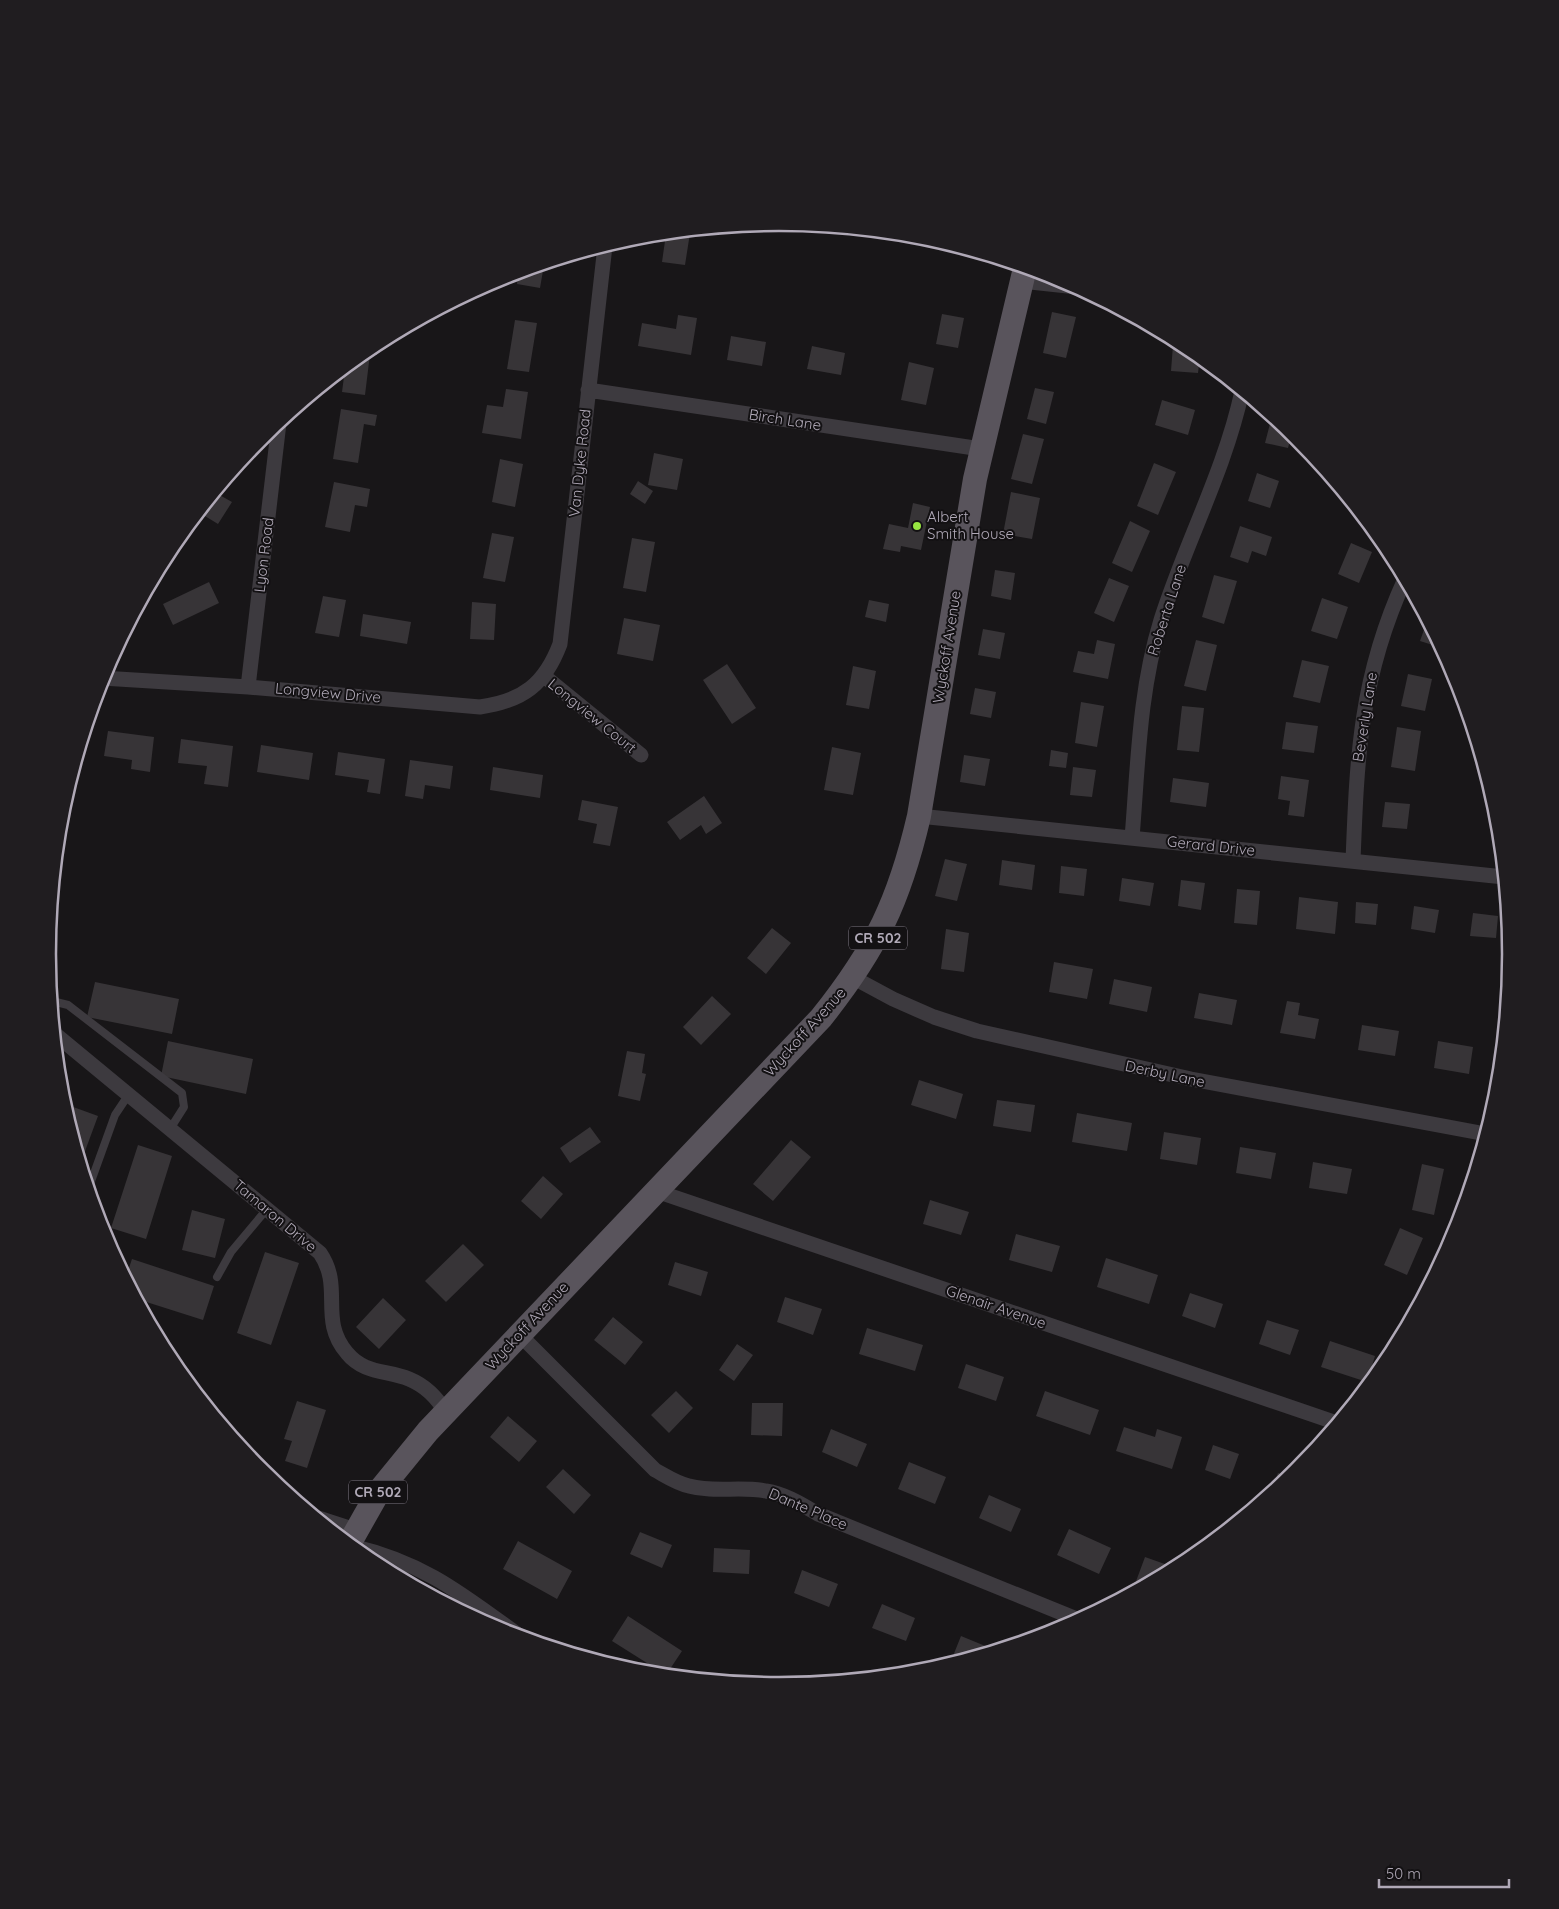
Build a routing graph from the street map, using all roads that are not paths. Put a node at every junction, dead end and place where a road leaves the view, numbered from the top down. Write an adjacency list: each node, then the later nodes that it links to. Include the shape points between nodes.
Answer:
1 (604, 253): 3 (street, Van Dyke Road)
2 (1023, 274): 6 (main road, Wyckoff Avenue / CR 502)
3 (588, 390): 6 (street, Birch Lane); 8 (street, Van Dyke Road, via 563,628 554,662)
4 (1240, 398): 13 (street, Roberta Lane, via 1151,655 1144,698)
5 (277, 435): 10 (street, Lyon Road)
6 (981, 449): 12 (main road, Wyckoff Avenue / CR 502)
7 (1402, 586): 14 (street, Beverly Lane, via 1374,659 1364,704 1357,756)
8 (544, 676): 10 (street, Longview Drive, via 517,698 480,707); 11 (street, Longview Court)
9 (111, 678): 10 (street, Longview Drive)
10 (248, 686)
11 (641, 755)
12 (919, 816): 13 (street, Gerard Drive); 16 (main road, Wyckoff Avenue / CR 502, via 909,861 895,901 878,939)
13 (1132, 838): 14 (street, Gerard Drive)
14 (1353, 861): 15 (street, Gerard Drive)
15 (1498, 876)
16 (854, 978): 21 (street, Derby Lane, via 926,1014 977,1031 1191,1080); 23 (main road, Wyckoff Avenue / CR 502, via 821,1018)
17 (58, 1003): 20 (lane, via 68,1005 182,1094 184,1107)
18 (61, 1039): 19 (street, Tamaron Drive)
19 (128, 1094): 20 (street, Tamaron Drive); 22 (lane, via 115,1114)
20 (170, 1129): 24 (street, Tamaron Drive)
21 (1480, 1133)
22 (92, 1178)
23 (656, 1191): 26 (main road, Wyckoff Avenue / CR 502); 28 (street, Glenair Avenue)
24 (268, 1209): 25 (lane, via 231,1252); 27 (street, Tamaron Drive, via 320,1253 328,1264 332,1278 333,1326 348,1355 361,1366 408,1379 424,1387)
25 (217, 1277)
26 (519, 1334): 27 (main road, Wyckoff Avenue / CR 502); 31 (street, Dante Place, via 655,1470 672,1480 690,1487 742,1488 792,1499 818,1514)
27 (446, 1412): 29 (main road, Wyckoff Avenue / CR 502, via 379,1491)
28 (1331, 1421)
29 (353, 1538)
30 (362, 1544): 32 (street, via 447,1583)
31 (1070, 1616)
32 (499, 1621)

